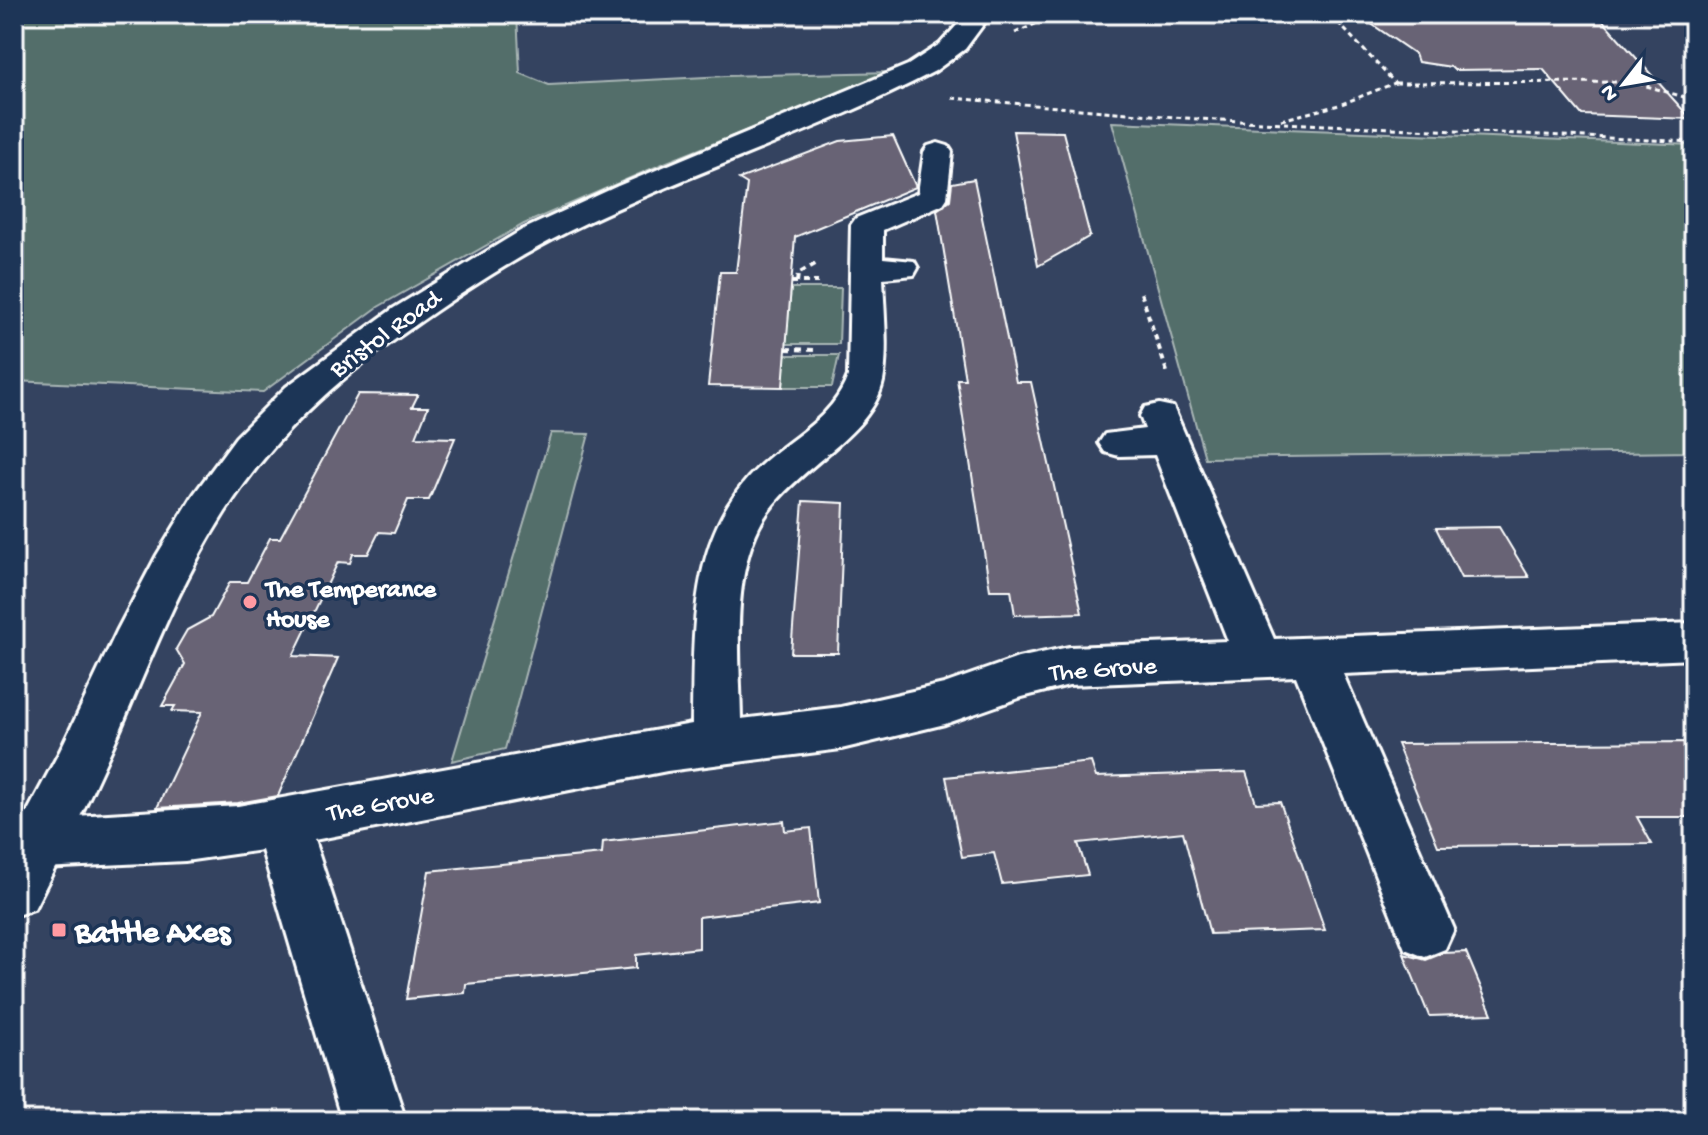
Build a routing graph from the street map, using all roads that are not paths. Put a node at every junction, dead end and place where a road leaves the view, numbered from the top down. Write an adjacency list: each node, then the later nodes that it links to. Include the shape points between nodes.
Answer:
1 (979, 14): 9 (street, Bristol Road, via 954,46 926,65 621,195 504,253 449,285 299,394 253,443 209,503 167,578)
2 (938, 152): 7 (street, via 932,198 870,221 865,229 884,268 863,393 852,410 762,489 724,564)
3 (1119, 443): 6 (street, via 1164,428)
4 (1694, 641): 5 (street, The Grove)
5 (1312, 657): 6 (street, The Grove); 11 (street)
6 (1259, 659): 7 (street, The Grove, via 1069,666 888,719)
7 (716, 743): 8 (street, The Grove)
8 (281, 822): 9 (street, The Grove, via 185,836); 12 (street)
9 (43, 843): 10 (street, Bristol Road)
10 (14, 890)
11 (1425, 929)
12 (374, 1121)

